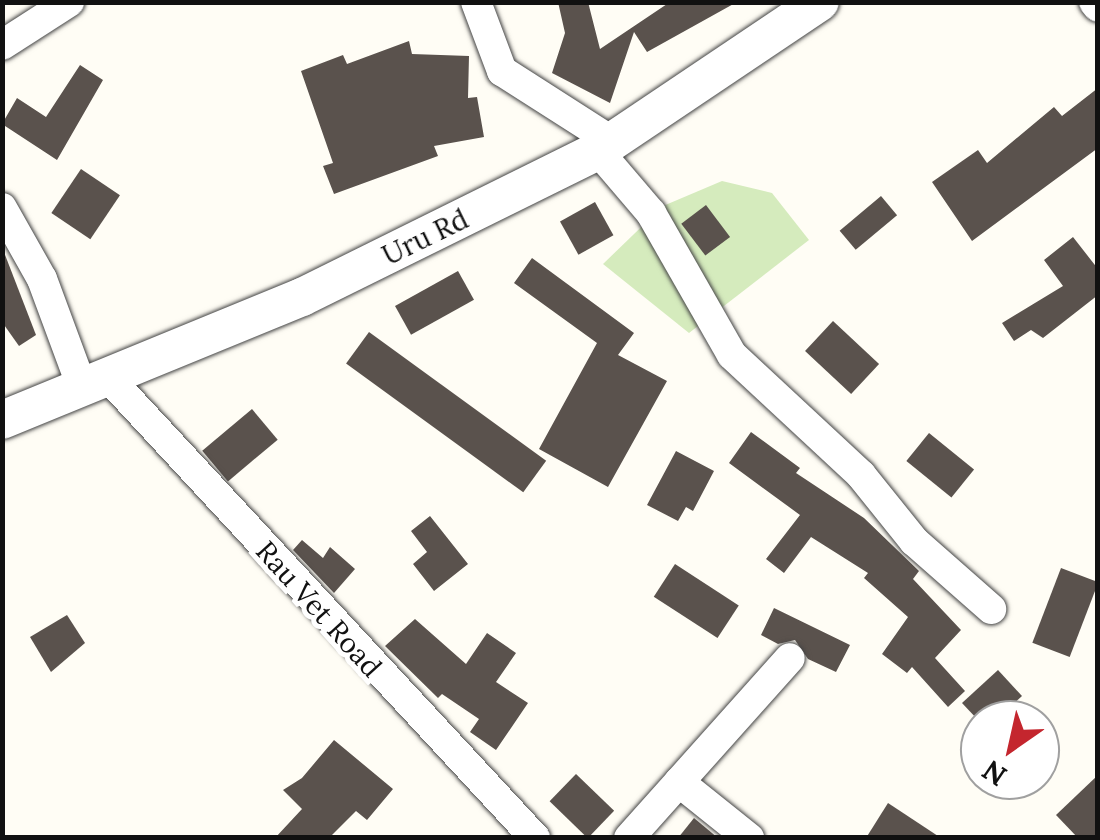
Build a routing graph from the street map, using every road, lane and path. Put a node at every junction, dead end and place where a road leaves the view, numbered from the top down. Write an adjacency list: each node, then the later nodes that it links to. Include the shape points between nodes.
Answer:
1 (69, 2): 4 (street)
2 (476, 2): 5 (street, via 502,71)
3 (820, 2): 5 (street, Uru Rd)
4 (2, 45)
5 (606, 147): 7 (street, Uru Rd, via 302,297); 9 (street, via 732,355 861,474 914,540)
6 (2, 208): 7 (street)
7 (94, 382): 8 (street, Uru Rd); 12 (street, Rau Vet Road)
8 (2, 420)
9 (991, 610)
10 (790, 658): 11 (street)
11 (679, 782): 13 (street); 14 (street)
12 (536, 838)
13 (629, 838)
14 (749, 838)

